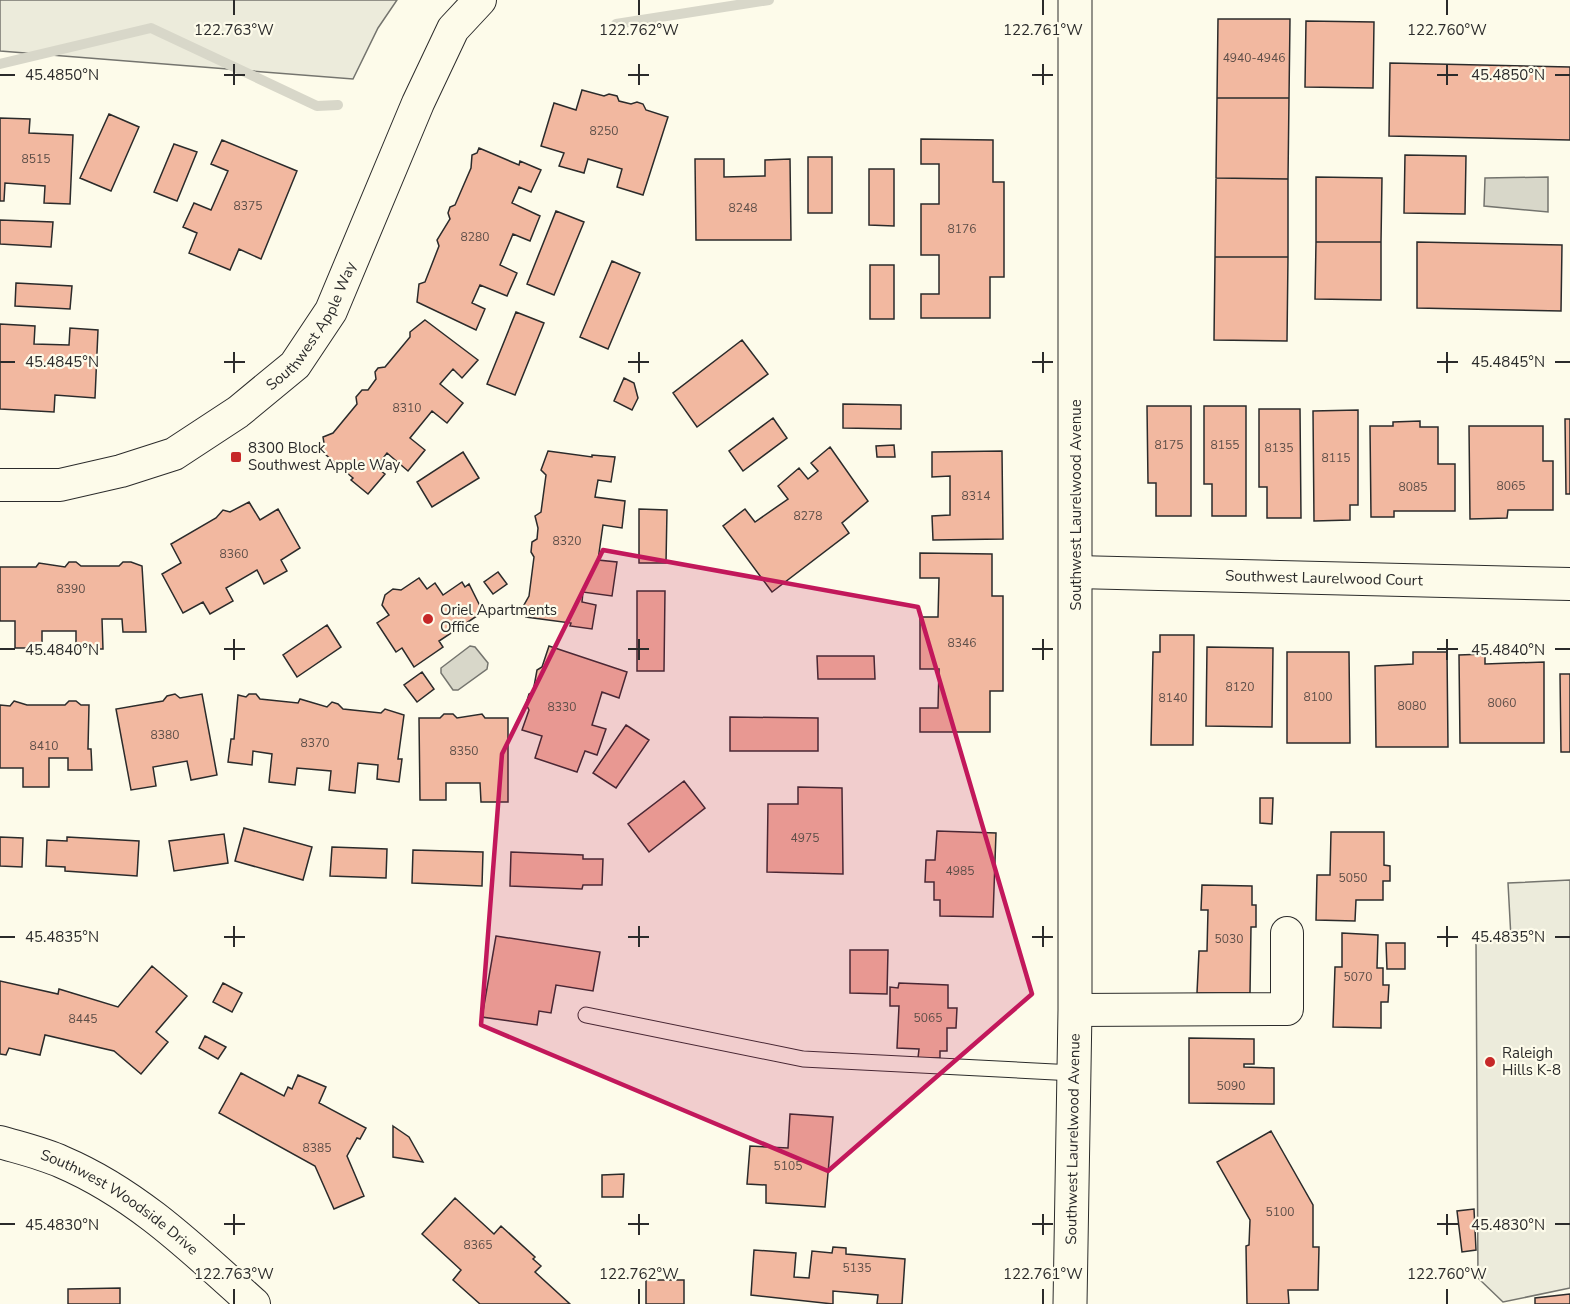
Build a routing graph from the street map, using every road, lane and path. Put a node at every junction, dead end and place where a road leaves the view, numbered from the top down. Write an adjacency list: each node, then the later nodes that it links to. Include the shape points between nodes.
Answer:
1 (480, 0): 3 (street, Southwest Apple Way, via 453,28 331,311 295,365 238,412 174,454 60,485)
2 (1075, 0): 4 (street, Southwest Laurelwood Avenue)
3 (0, 485)
4 (1076, 572): 5 (street, Southwest Laurelwood Court); 7 (street, Southwest Laurelwood Avenue)
5 (1570, 584)
6 (1287, 933): 7 (street, via 1287,1009)
7 (1075, 1010): 9 (street, Southwest Laurelwood Avenue)
8 (586, 1015): 9 (lane, via 803,1059)
9 (1074, 1073): 12 (street, Southwest Laurelwood Avenue)
10 (0, 1142): 11 (street, Southwest Woodside Drive, via 61,1161 117,1190 171,1228)
11 (254, 1304)
12 (1070, 1304)

